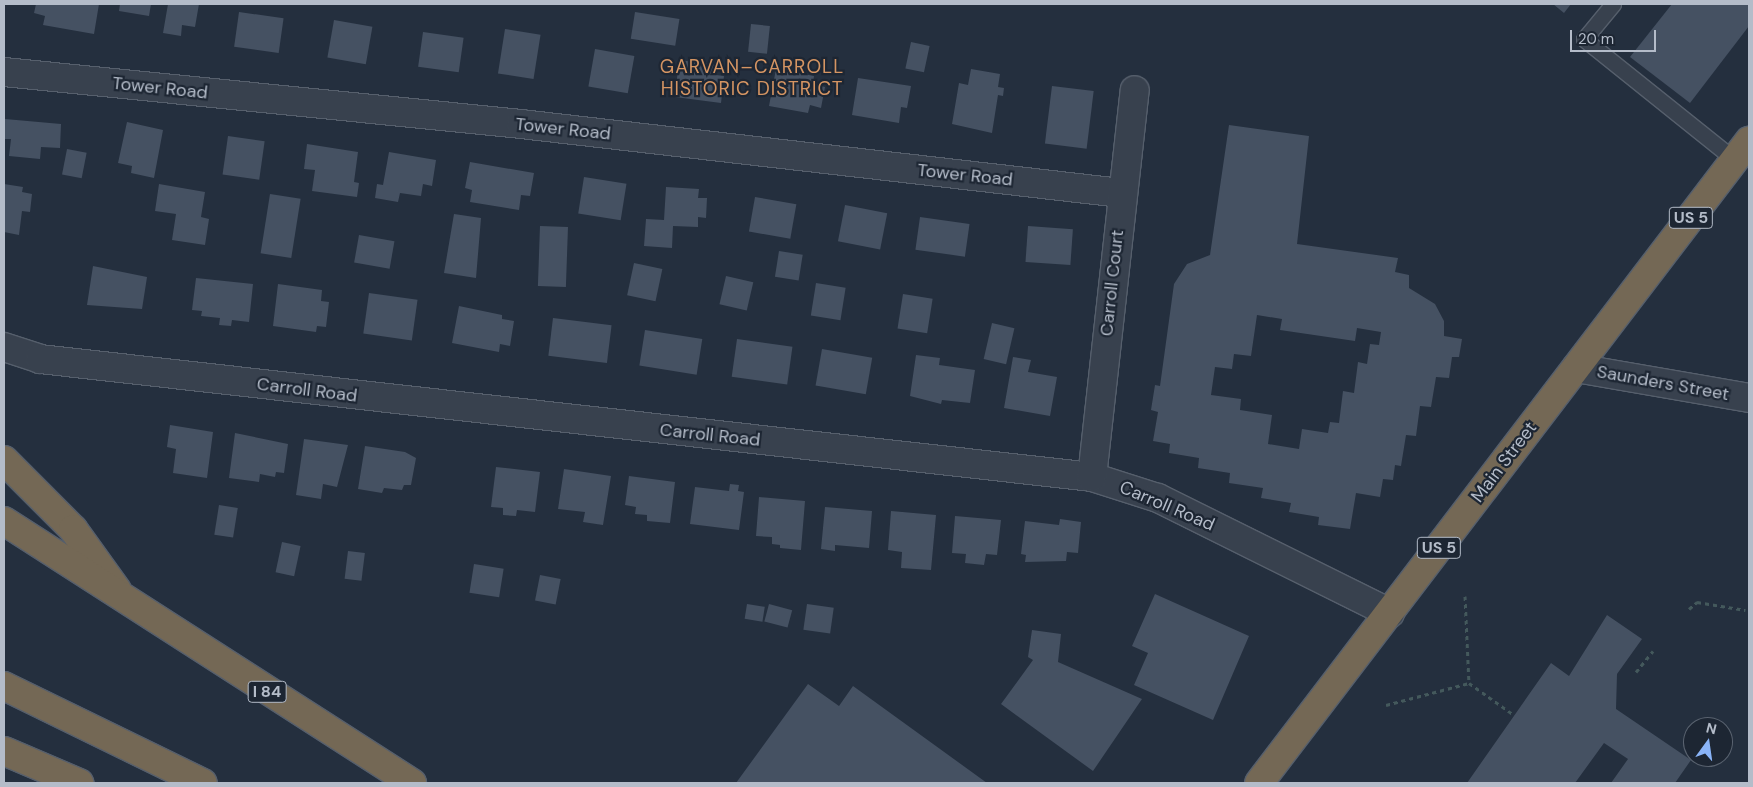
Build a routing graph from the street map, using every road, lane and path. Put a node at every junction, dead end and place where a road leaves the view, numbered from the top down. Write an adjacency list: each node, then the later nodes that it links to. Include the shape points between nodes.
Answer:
1 (1613, 4): 4 (lane, via 1584,39)
2 (4, 72): 5 (street, Tower Road, via 511,123)
3 (1135, 90): 5 (street, Carroll Court)
4 (1742, 150): 7 (highway, Main Street / US 5)
5 (1122, 193): 10 (street, Carroll Court)
6 (4, 347): 10 (street, Carroll Road, via 40,358)
7 (1576, 368): 8 (street, Saunders Street); 16 (highway, Main Street / US 5)
8 (1749, 398)
9 (4, 460): 13 (highway, via 73,529)
10 (1092, 477): 16 (street, Carroll Road, via 1158,498)
11 (4, 521): 13 (highway, I 84)
12 (1466, 596): 19 (path)
13 (123, 600): 26 (highway, I 84)
14 (1689, 609): 15 (path, via 1697,602)
15 (1745, 610)
16 (1390, 613): 27 (highway, Main Street / US 5)
17 (1653, 651): 18 (path)
18 (1636, 672)
19 (1469, 683): 21 (path); 22 (path)
20 (4, 686): 25 (highway)
21 (1386, 704)
22 (1514, 715)
23 (4, 751): 24 (highway)
24 (79, 783)
25 (203, 783)
26 (412, 783)
27 (1259, 783)

